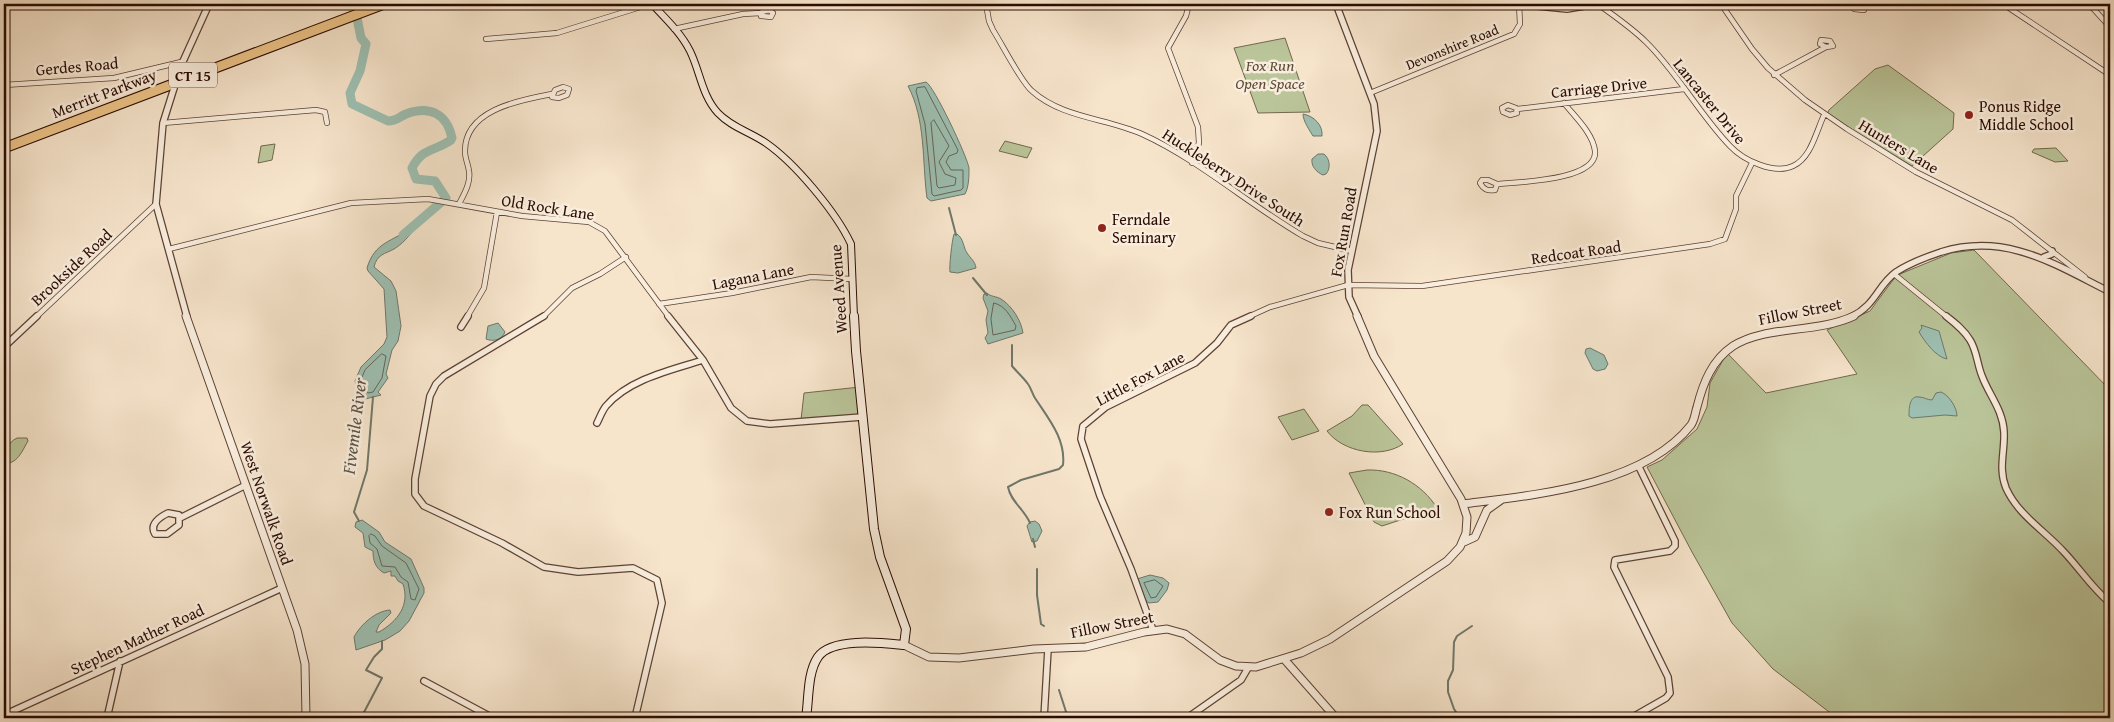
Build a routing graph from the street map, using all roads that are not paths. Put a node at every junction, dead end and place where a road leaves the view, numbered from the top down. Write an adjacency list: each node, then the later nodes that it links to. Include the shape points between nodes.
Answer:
1 (208, 4): 21 (street)
2 (369, 4): 33 (highway, Merritt Parkway / CT 15)
3 (384, 4): 34 (highway, Merritt Parkway / CT 15)
4 (651, 4): 18 (main road, Weed Avenue); 19 (street, via 557,33)
5 (986, 4): 36 (street, Huckleberry Drive South, via 989,21 1002,45 1030,90 1039,98 1054,106 1115,123 1141,134)
6 (1189, 4): 36 (street, via 1168,48 1198,127 1199,143)
7 (1336, 4): 26 (street, Fox Run Road)
8 (1516, 4): 9 (street)
9 (1519, 4): 10 (street, via 1578,9); 26 (street, Devonshire Road, via 1520,26 1514,34)
10 (1597, 4): 25 (street, Lancaster Drive, via 1646,42)
11 (1721, 4): 22 (street, Hunters Lane, via 1744,41)
12 (1852, 4): 13 (street, via 1854,9 1864,10 1864,6)
13 (1859, 4)
14 (2003, 4): 23 (street)
15 (2089, 4): 17 (street)
16 (761, 13): 18 (street)
17 (2110, 27)
18 (674, 29): 47 (main road, Weed Avenue, via 690,50 707,98 717,112 784,158 845,231 851,244)
19 (486, 39)
20 (1826, 47): 22 (street)
21 (180, 65): 24 (street, Gerdes Road, via 114,78); 31 (street, bridge)
22 (1774, 75): 30 (street, Hunters Lane)
23 (2110, 75)
24 (4, 84)
25 (1684, 89): 28 (street, Carriage Drive); 35 (street, Lancaster Drive, via 1730,146)
26 (1370, 93): 42 (street, Fox Run Road, via 1377,131)
27 (552, 94): 39 (street, via 504,105 480,120 465,147 470,173)
28 (1564, 103): 29 (street, Carriage Drive); 37 (street, via 1593,143 1595,158 1590,165 1567,175)
29 (1517, 109)
30 (1824, 115): 35 (street, Lancaster Drive, via 1807,152 1796,165 1785,168); 43 (street, Hunters Lane, via 1925,177 2003,214)
31 (163, 122): 32 (street, via 316,110 325,112); 38 (street)
32 (327, 123)
33 (4, 144)
34 (4, 148)
35 (1752, 162): 49 (street, Redcoat Road, via 1736,196 1736,209 1725,239 1710,244 1422,286)
36 (1192, 163): 42 (street, Huckleberry Drive South, via 1284,226 1318,243)
37 (1497, 184)
38 (156, 204): 41 (street, West Norwalk Road); 53 (street, Brookside Road)
39 (459, 204): 40 (street, Old Rock Lane); 41 (street, Old Rock Lane, via 428,199 351,204)
40 (497, 212): 44 (street, Old Rock Lane, via 595,224); 52 (street, via 484,288)
41 (169, 249): 58 (street, West Norwalk Road, via 182,301)
42 (1352, 251): 49 (street, Fox Run Road)
43 (2052, 251): 45 (street); 48 (street, Hunters Lane)
44 (626, 257): 51 (street, Old Rock Lane); 78 (street, via 572,288 543,317 456,368 436,384 430,396 414,479 415,494 424,506 544,567 578,572 633,568 657,580 662,603)
45 (2044, 257): 46 (street, Fillow Street, via 2002,246 1969,244 1936,253); 48 (street, Fillow Street)
46 (1894, 274): 57 (street, Fillow Street, via 1870,306 1850,318 1802,330 1764,333 1726,351 1709,371 1693,422 1667,448); 66 (street, via 1952,319 1972,342 1983,378 2002,417 2002,474 2014,501 2030,522 2060,548 2096,592)
47 (852, 279): 51 (street, Lagana Lane, via 811,277); 55 (main road, Weed Avenue)
48 (2088, 280): 50 (street, Fillow Street)
49 (1348, 286): 60 (street, Fox Run Road, via 1351,302 1374,356); 67 (street, Little Fox Lane, via 1270,307 1231,325 1195,364 1106,407 1083,426 1081,439 1100,496)
50 (2110, 292)
51 (659, 304): 54 (street, Old Rock Lane)
52 (462, 327)
53 (4, 347)
54 (703, 360): 55 (street, Old Rock Lane, via 731,408 747,421 770,424); 56 (street, via 633,385 606,406)
55 (862, 416): 68 (main road, Weed Avenue, via 876,540 906,629)
56 (597, 423)
57 (1638, 464): 59 (street, Fillow Street, via 1608,478); 83 (street, via 1675,546 1670,550 1615,560 1614,567 1665,667 1670,693)
58 (246, 485): 61 (street); 65 (street, West Norwalk Road)
59 (1502, 499): 60 (street, Fillow Street); 62 (street, Fillow Street, via 1488,510)
60 (1463, 504): 63 (street)
61 (180, 518): 61 (street, via 176,514 164,515 153,525 152,532 167,534 176,528)
62 (1483, 520): 63 (street); 64 (street, Fillow Street, via 1475,537)
63 (1467, 521): 64 (street)
64 (1464, 542): 70 (street, Fillow Street, via 1447,561 1330,639)
65 (282, 588): 71 (street, Stephen Mather Road); 76 (street, West Norwalk Road, via 305,664)
66 (2110, 603)
67 (1153, 630): 69 (street, Fillow Street, via 1092,646); 72 (street, Fillow Street, via 1174,630 1184,634 1220,660)
68 (904, 645): 69 (street, Fillow Street, via 929,657 945,659); 79 (main road, Fillow Street, via 837,645 822,651 813,672)
69 (1048, 648): 80 (street)
70 (1284, 659): 72 (street, Fillow Street); 82 (street)
71 (120, 661): 74 (street, Stephen Mather Road); 75 (street)
72 (1248, 668): 81 (street, via 1241,680)
73 (424, 681): 77 (street, via 493,718)
74 (4, 715)
75 (107, 718)
76 (306, 718)
77 (526, 718)
78 (635, 718)
79 (806, 718)
80 (1044, 718)
81 (1187, 718)
82 (1336, 718)
83 (1631, 718)

